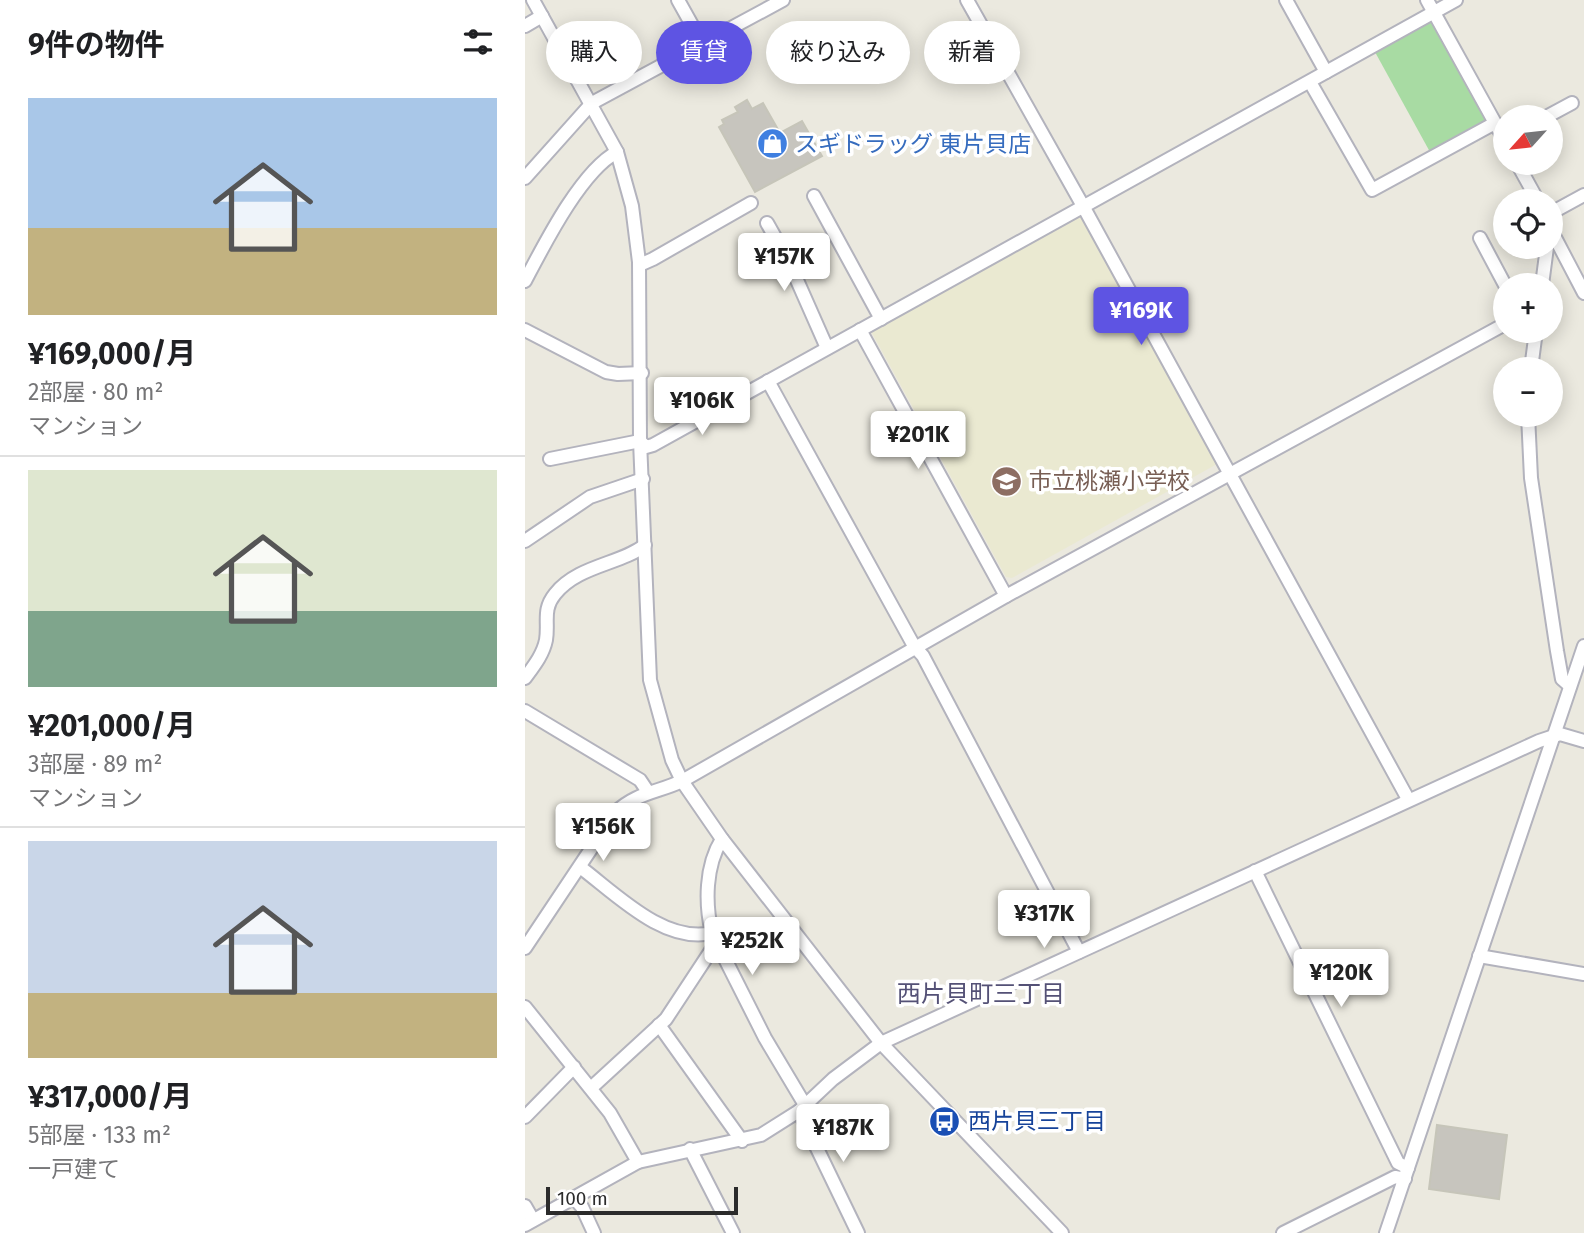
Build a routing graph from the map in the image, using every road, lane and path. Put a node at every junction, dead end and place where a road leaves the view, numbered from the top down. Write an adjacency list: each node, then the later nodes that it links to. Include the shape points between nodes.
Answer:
1 (533, 0): 9 (street)
2 (678, 0): 10 (street)
3 (783, 0): 11 (street)
4 (967, 0): 26 (street)
5 (1286, 0): 14 (street)
6 (1427, 0): 8 (street)
7 (1456, 0): 8 (street)
8 (1434, 12): 14 (street); 19 (street)
9 (543, 16): 12 (street); 16 (street)
10 (690, 21)
11 (743, 21)
12 (525, 26)
13 (656, 68): 16 (street)
14 (1326, 72): 15 (street)
15 (1310, 82): 20 (street, via 1372,190); 26 (street)
16 (592, 103): 21 (street); 22 (street)
17 (1572, 103): 18 (street)
18 (1563, 108)
19 (1493, 119)
20 (1493, 124)
21 (617, 152): 31 (street, via 632,206); 33 (street, via 605,159 569,204)
22 (525, 178)
23 (1584, 195): 27 (street)
24 (814, 196): 35 (street)
25 (751, 203): 31 (street, via 653,259)
26 (1083, 206): 35 (street); 45 (street)
27 (1563, 206)
28 (767, 223): 39 (street)
29 (1479, 238): 32 (street)
30 (1563, 258): 34 (street)
31 (639, 261): 40 (street)
32 (1498, 273)
33 (525, 281)
34 (1584, 293)
35 (881, 319): 37 (street)
36 (525, 330): 40 (street, via 606,372)
37 (860, 330): 39 (street); 49 (street)
38 (1493, 330): 45 (street)
39 (827, 348): 41 (street)
40 (642, 373): 43 (street)
41 (768, 381): 43 (street, via 653,445 646,447); 50 (street)
42 (1529, 427): 53 (street, via 1531,478 1557,651 1562,679)
43 (640, 441): 44 (street); 46 (street)
44 (550, 459)
45 (1229, 473): 49 (street); 59 (street)
46 (643, 479): 47 (street, via 590,497); 48 (street)
47 (525, 541)
48 (645, 545): 52 (street, via 589,570 554,595 545,611 543,649); 57 (street, via 650,680 672,760)
49 (1006, 596): 50 (street)
50 (914, 646): 57 (street); 65 (street)
51 (1584, 646): 53 (street)
52 (525, 678)
53 (1570, 686): 55 (street)
54 (525, 711): 58 (street, via 641,780)
55 (1555, 735): 56 (street); 59 (street); 66 (street)
56 (1584, 741)
57 (683, 781): 58 (street); 60 (street)
58 (649, 792): 61 (street, via 615,813)
59 (1408, 799): 62 (street)
60 (722, 839): 63 (street, via 709,883 708,917); 70 (street)
61 (580, 867): 63 (street, via 666,928); 64 (street)
62 (1255, 871): 65 (street); 78 (street)
63 (714, 938): 69 (street, via 679,1002); 73 (street)
64 (525, 948)
65 (1079, 953): 70 (street)
66 (1479, 956): 67 (street); 78 (street)
67 (1584, 974)
68 (525, 1007): 71 (street)
69 (659, 1025): 72 (street); 75 (street)
70 (881, 1043): 73 (street); 82 (street)
71 (574, 1067): 72 (street); 74 (street)
72 (591, 1088): 77 (street)
73 (802, 1108): 75 (street, via 761,1135); 85 (street)
74 (525, 1117)
75 (742, 1141): 76 (street)
76 (689, 1149): 77 (street); 84 (street)
77 (638, 1163): 79 (street)
78 (1406, 1173): 86 (street); 87 (street)
79 (575, 1199): 81 (street); 83 (street)
80 (525, 1206): 81 (street)
81 (529, 1223)
82 (1061, 1232)
83 (594, 1233)
84 (733, 1233)
85 (858, 1233)
86 (1283, 1233)
87 (1386, 1233)

